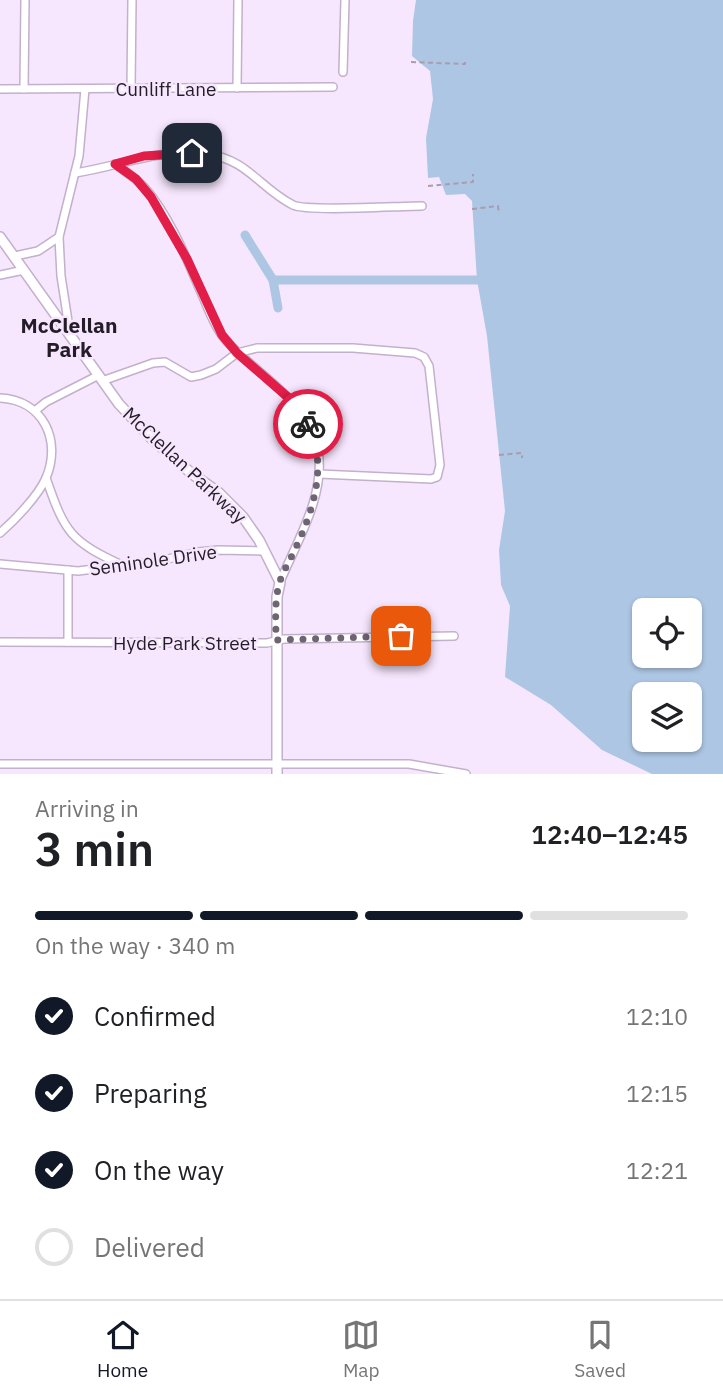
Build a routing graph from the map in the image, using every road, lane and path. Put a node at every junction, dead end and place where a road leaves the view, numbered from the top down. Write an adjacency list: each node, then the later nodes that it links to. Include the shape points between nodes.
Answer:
1 (25, 0): 11 (street)
2 (132, 0): 13 (street)
3 (238, 0): 9 (street)
4 (345, 0): 7 (street)
5 (465, 60): 6 (path, via 465,64)
6 (411, 62)
7 (343, 72)
8 (333, 87): 9 (street, Cunliff Lane)
9 (237, 88): 13 (street, Cunliff Lane)
10 (0, 89): 11 (street, Cunliff Lane)
11 (23, 89): 12 (street, Cunliff Lane)
12 (85, 89): 13 (street, Cunliff Lane); 15 (street)
13 (131, 89)
14 (115, 164): 15 (street); 18 (street, via 165,153 206,154 239,165 297,206); 27 (street, via 151,197 187,259 219,331)
15 (75, 173): 22 (street)
16 (472, 174): 17 (path, via 473,182)
17 (428, 186)
18 (422, 206)
19 (472, 209): 20 (path, via 498,206)
20 (499, 214)
21 (0, 237): 23 (street, McClellan Parkway)
22 (59, 237): 23 (street, via 38,251); 26 (street)
23 (15, 256): 24 (street, McClellan Parkway)
24 (24, 270): 25 (street); 26 (street, McClellan Parkway)
25 (0, 275)
26 (70, 334): 28 (street, McClellan Parkway)
27 (237, 353): 28 (street, via 216,369 191,377 165,362); 33 (street, via 303,415 317,448); 33 (street, via 257,348 354,348 424,357 429,366 440,472 434,478)
28 (100, 378): 30 (street); 36 (street, McClellan Parkway, via 151,438 235,508)
29 (0, 398): 30 (street)
30 (36, 410): 34 (street, via 50,439)
31 (499, 455): 32 (path, via 522,453)
32 (522, 458)
33 (319, 474): 40 (street, via 307,521)
34 (46, 478): 35 (street); 38 (street, via 70,532 89,548)
35 (0, 533)
36 (264, 551): 38 (street, Seminole Drive, via 198,551); 40 (street, McClellan Parkway)
37 (0, 564): 39 (street, Seminole Drive)
38 (125, 566): 39 (street, Seminole Drive)
39 (68, 570): 44 (street)
40 (279, 582): 42 (street)
41 (454, 636): 42 (street, Hyde Park Street)
42 (276, 640): 44 (street, Hyde Park Street); 47 (street)
43 (0, 642): 44 (street, Hyde Park Street)
44 (68, 642)
45 (0, 764): 47 (street)
46 (410, 764): 47 (street); 48 (street); 49 (street)
47 (277, 769)
48 (410, 774)
49 (466, 774)

